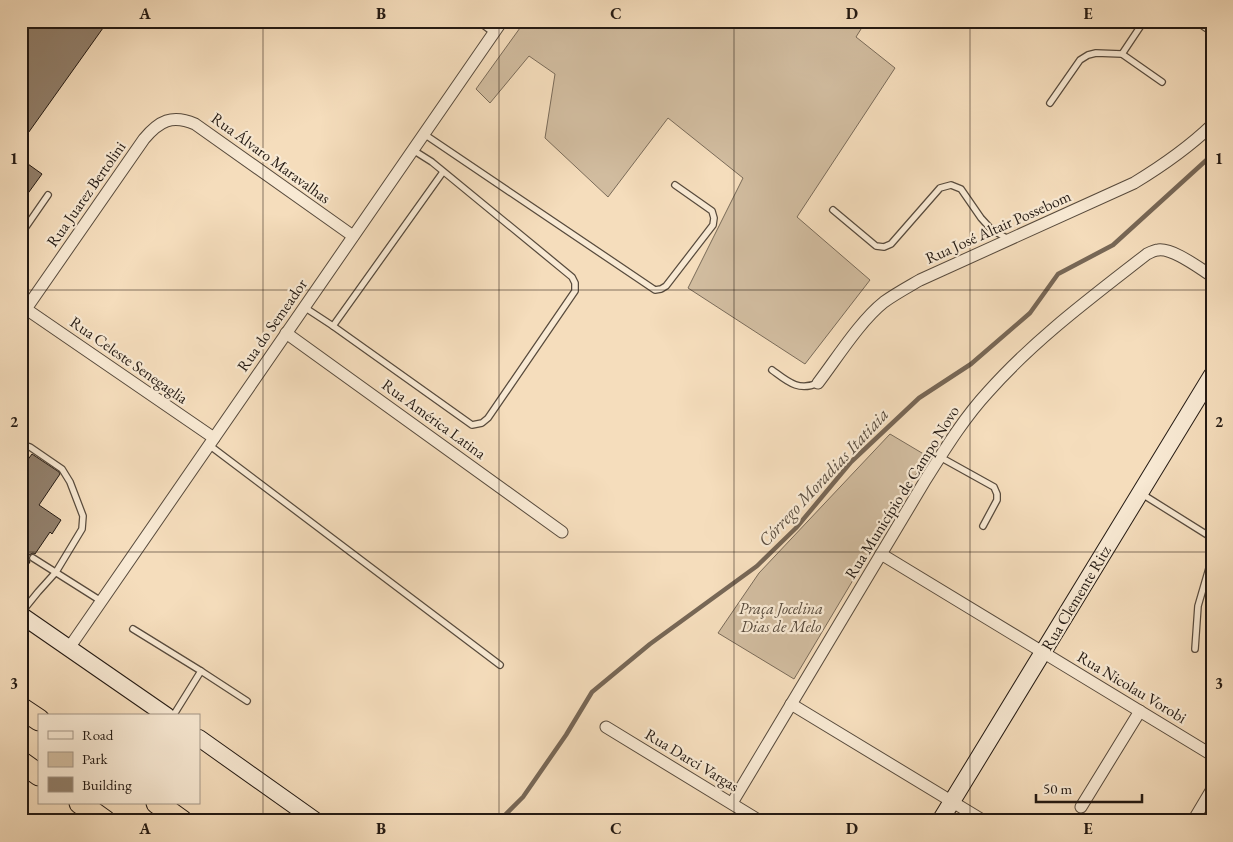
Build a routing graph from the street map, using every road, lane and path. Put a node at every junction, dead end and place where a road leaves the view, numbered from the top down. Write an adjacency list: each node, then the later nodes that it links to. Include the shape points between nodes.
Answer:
1 (478, 21): 6 (lane)
2 (502, 21): 6 (street, Rua do Semeador)
3 (1144, 21): 7 (lane)
4 (1200, 21): 5 (street)
5 (1212, 29)
6 (494, 33): 12 (street, Rua do Semeador)
7 (1122, 54): 8 (lane); 9 (lane, via 1096,52 1080,60)
8 (1162, 82)
9 (1050, 103)
10 (166, 120): 19 (street, Rua Álvaro Maravalhas, via 186,120 195,124); 23 (street, Rua Juarez Bertolini, via 144,139)
11 (1212, 125): 20 (street, Rua José Altair Possebom, via 1158,169 1112,194)
12 (424, 134): 13 (street, Rua do Semeador); 15 (lane, via 655,290 666,286 713,225 712,211)
13 (413, 150): 14 (lane); 19 (street, Rua do Semeador)
14 (444, 172): 24 (lane); 24 (lane, via 572,277 575,283 575,291 488,418 472,425)
15 (675, 185)
16 (48, 195): 18 (lane)
17 (833, 210): 20 (lane, via 876,246 884,248 940,188 951,185 961,189 991,229)
18 (21, 234)
19 (353, 236): 22 (street, Rua do Semeador)
20 (1010, 240): 28 (street, Rua José Altair Possebom, via 920,280 882,303)
21 (1212, 276): 31 (street, Rua Município de Campo Novo, via 1170,250 1147,254 1036,343 988,392)
22 (304, 307): 24 (lane); 25 (street, Rua do Semeador)
23 (24, 313): 29 (street, Rua Celeste Senegaglia)
24 (333, 326)
25 (286, 333): 29 (street, Rua do Semeador); 34 (street, Rua América Latina)
26 (772, 370): 28 (lane, via 788,382 804,387)
27 (1212, 375): 32 (street, Rua Clemente Ritz)
28 (818, 383)
29 (211, 442): 40 (street, Rua do Semeador); 46 (lane)
30 (21, 444): 39 (lane, via 62,469 83,516 82,529)
31 (940, 456): 33 (lane, via 994,487 997,500); 36 (street, Rua Município de Campo Novo)
32 (1140, 492): 35 (lane); 45 (street, Rua Clemente Ritz)
33 (983, 526)
34 (562, 532)
35 (1212, 540)
36 (881, 554): 45 (street, Rua Nicolau Vorobi); 49 (street, Rua Município de Campo Novo)
37 (33, 558): 39 (lane)
38 (1212, 558): 44 (lane, via 1198,606)
39 (56, 572): 40 (lane); 41 (lane)
40 (101, 601): 43 (street, Rua do Semeador)
41 (21, 614): 43 (street)
42 (133, 629): 47 (lane)
43 (69, 648): 52 (street)
44 (1194, 650)
45 (1043, 652): 51 (street, Rua Nicolau Vorobi); 61 (street, Rua Clemente Ritz)
46 (500, 665)
47 (201, 671): 48 (lane); 53 (lane)
48 (247, 701)
49 (791, 704): 61 (street); 64 (street, Rua Município de Campo Novo)
50 (21, 708): 54 (highway)
51 (1140, 711): 57 (street, Rua Nicolau Vorobi); 65 (street)
52 (164, 714)
53 (174, 714)
54 (38, 719)
55 (606, 727): 64 (street, Rua Darci Vargas)
56 (200, 739): 68 (street)
57 (1212, 755)
58 (21, 762): 59 (highway)
59 (38, 774)
60 (1212, 789): 72 (street)
61 (952, 801): 70 (street, Rua Clemente Ritz); 71 (street)
62 (81, 804): 66 (highway)
63 (158, 804): 67 (highway)
64 (732, 804): 69 (street, Rua Darci Vargas)
65 (1080, 807)
66 (105, 821)
67 (182, 821)
68 (316, 821)
69 (760, 821)
70 (940, 821)
71 (984, 821)
72 (1193, 821)

